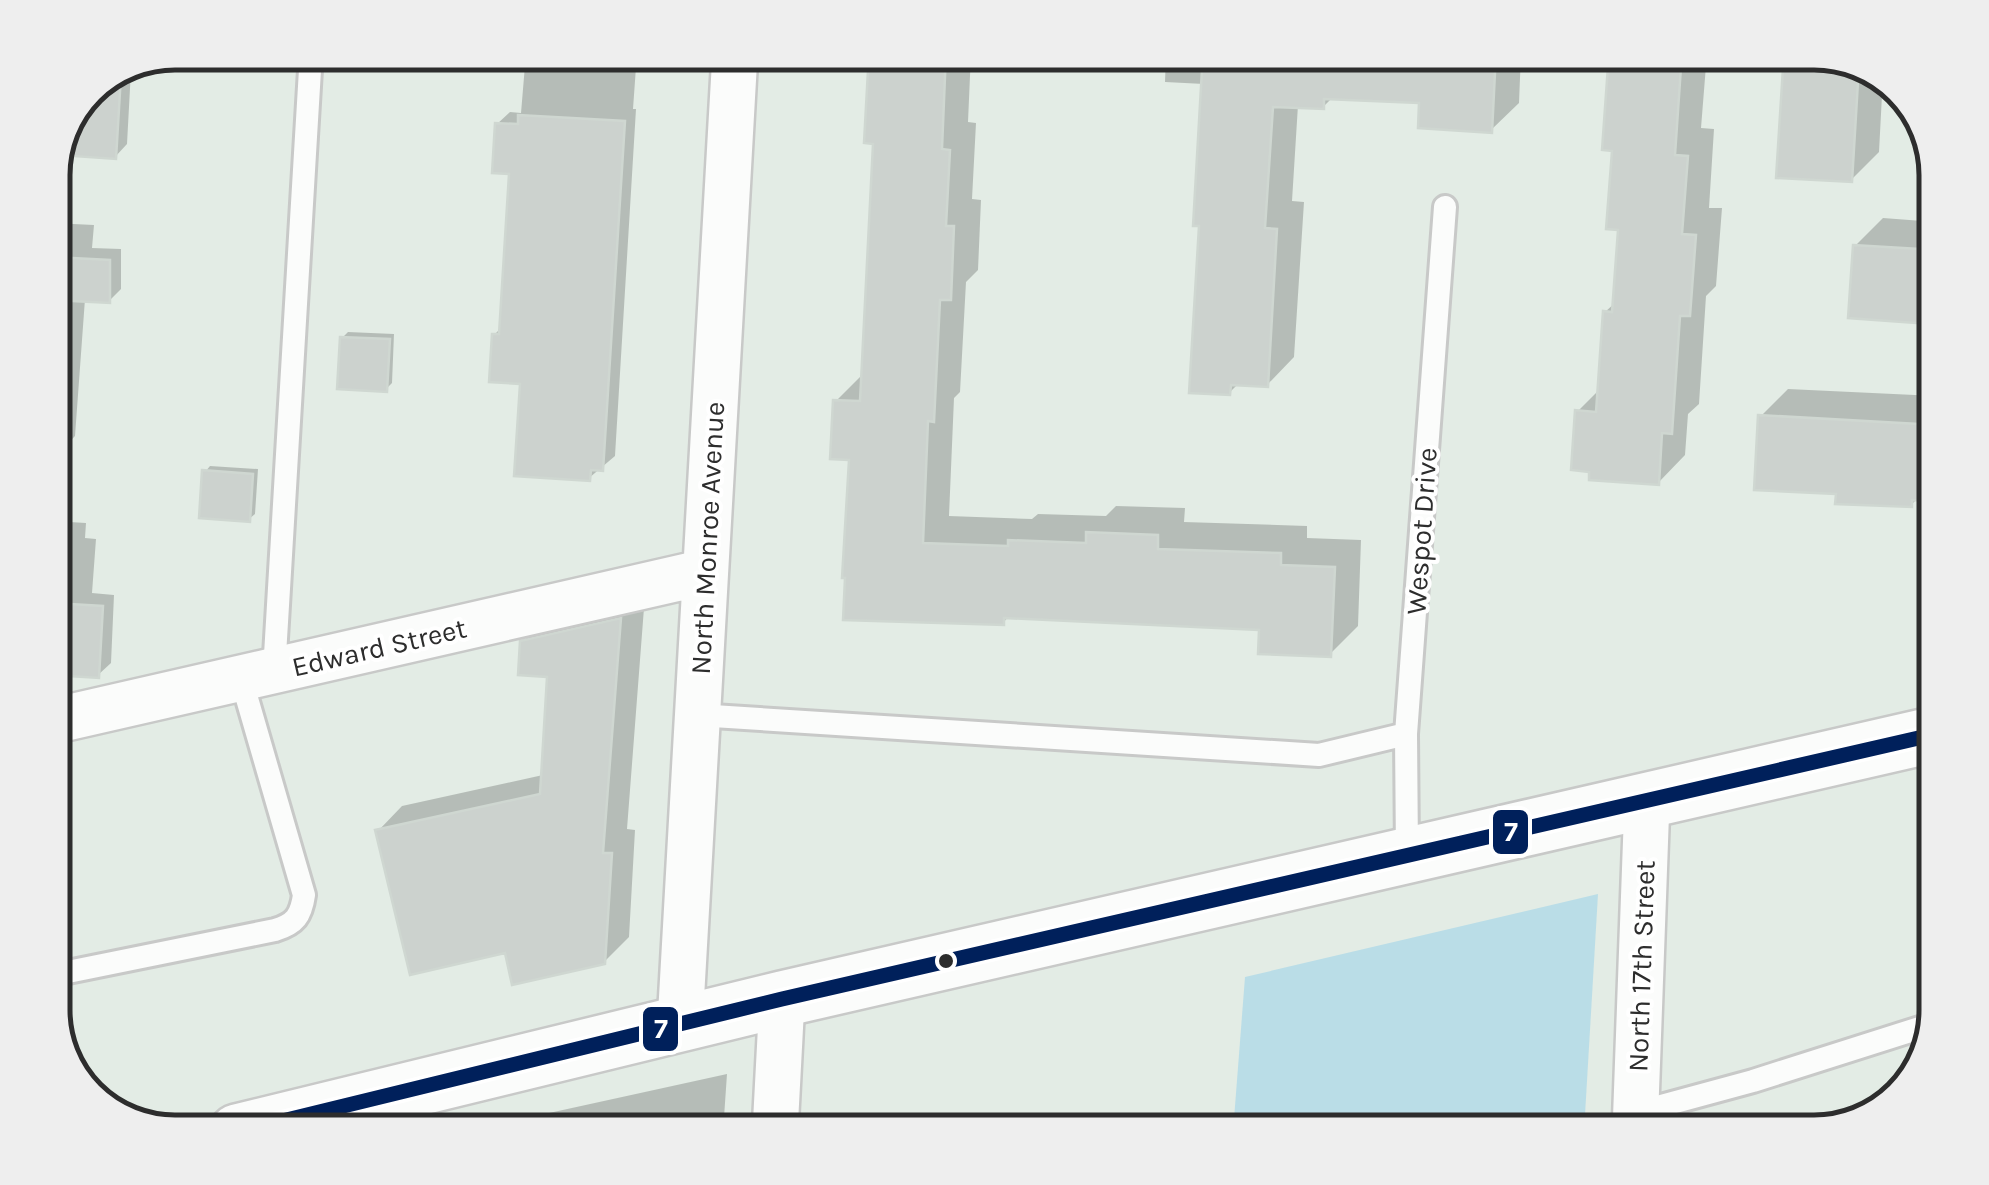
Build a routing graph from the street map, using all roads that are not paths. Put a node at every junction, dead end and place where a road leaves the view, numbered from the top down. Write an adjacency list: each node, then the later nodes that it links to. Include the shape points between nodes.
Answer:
1 (310, 70): 5 (lane)
2 (734, 70): 4 (street, North Monroe Avenue)
3 (1445, 207): 8 (lane, Wespot Drive)
4 (706, 572): 5 (street, Edward Street); 6 (street, North Monroe Avenue)
5 (258, 675): 7 (street, Edward Street); 12 (lane, via 304,895 301,914 275,930)
6 (698, 715): 8 (lane, via 1319,756); 14 (street, North Monroe Avenue)
7 (70, 717)
8 (1406, 734): 11 (lane, Wespot Drive)
9 (1919, 738): 10 (street)
10 (1647, 800): 11 (street); 18 (street, North 17th Street)
11 (1407, 855): 13 (street)
12 (70, 971)
13 (782, 998): 14 (street); 17 (street)
14 (680, 1024): 16 (street)
15 (1917, 1029): 19 (lane)
16 (306, 1115)
17 (776, 1115)
18 (1635, 1115)
19 (1657, 1115)

